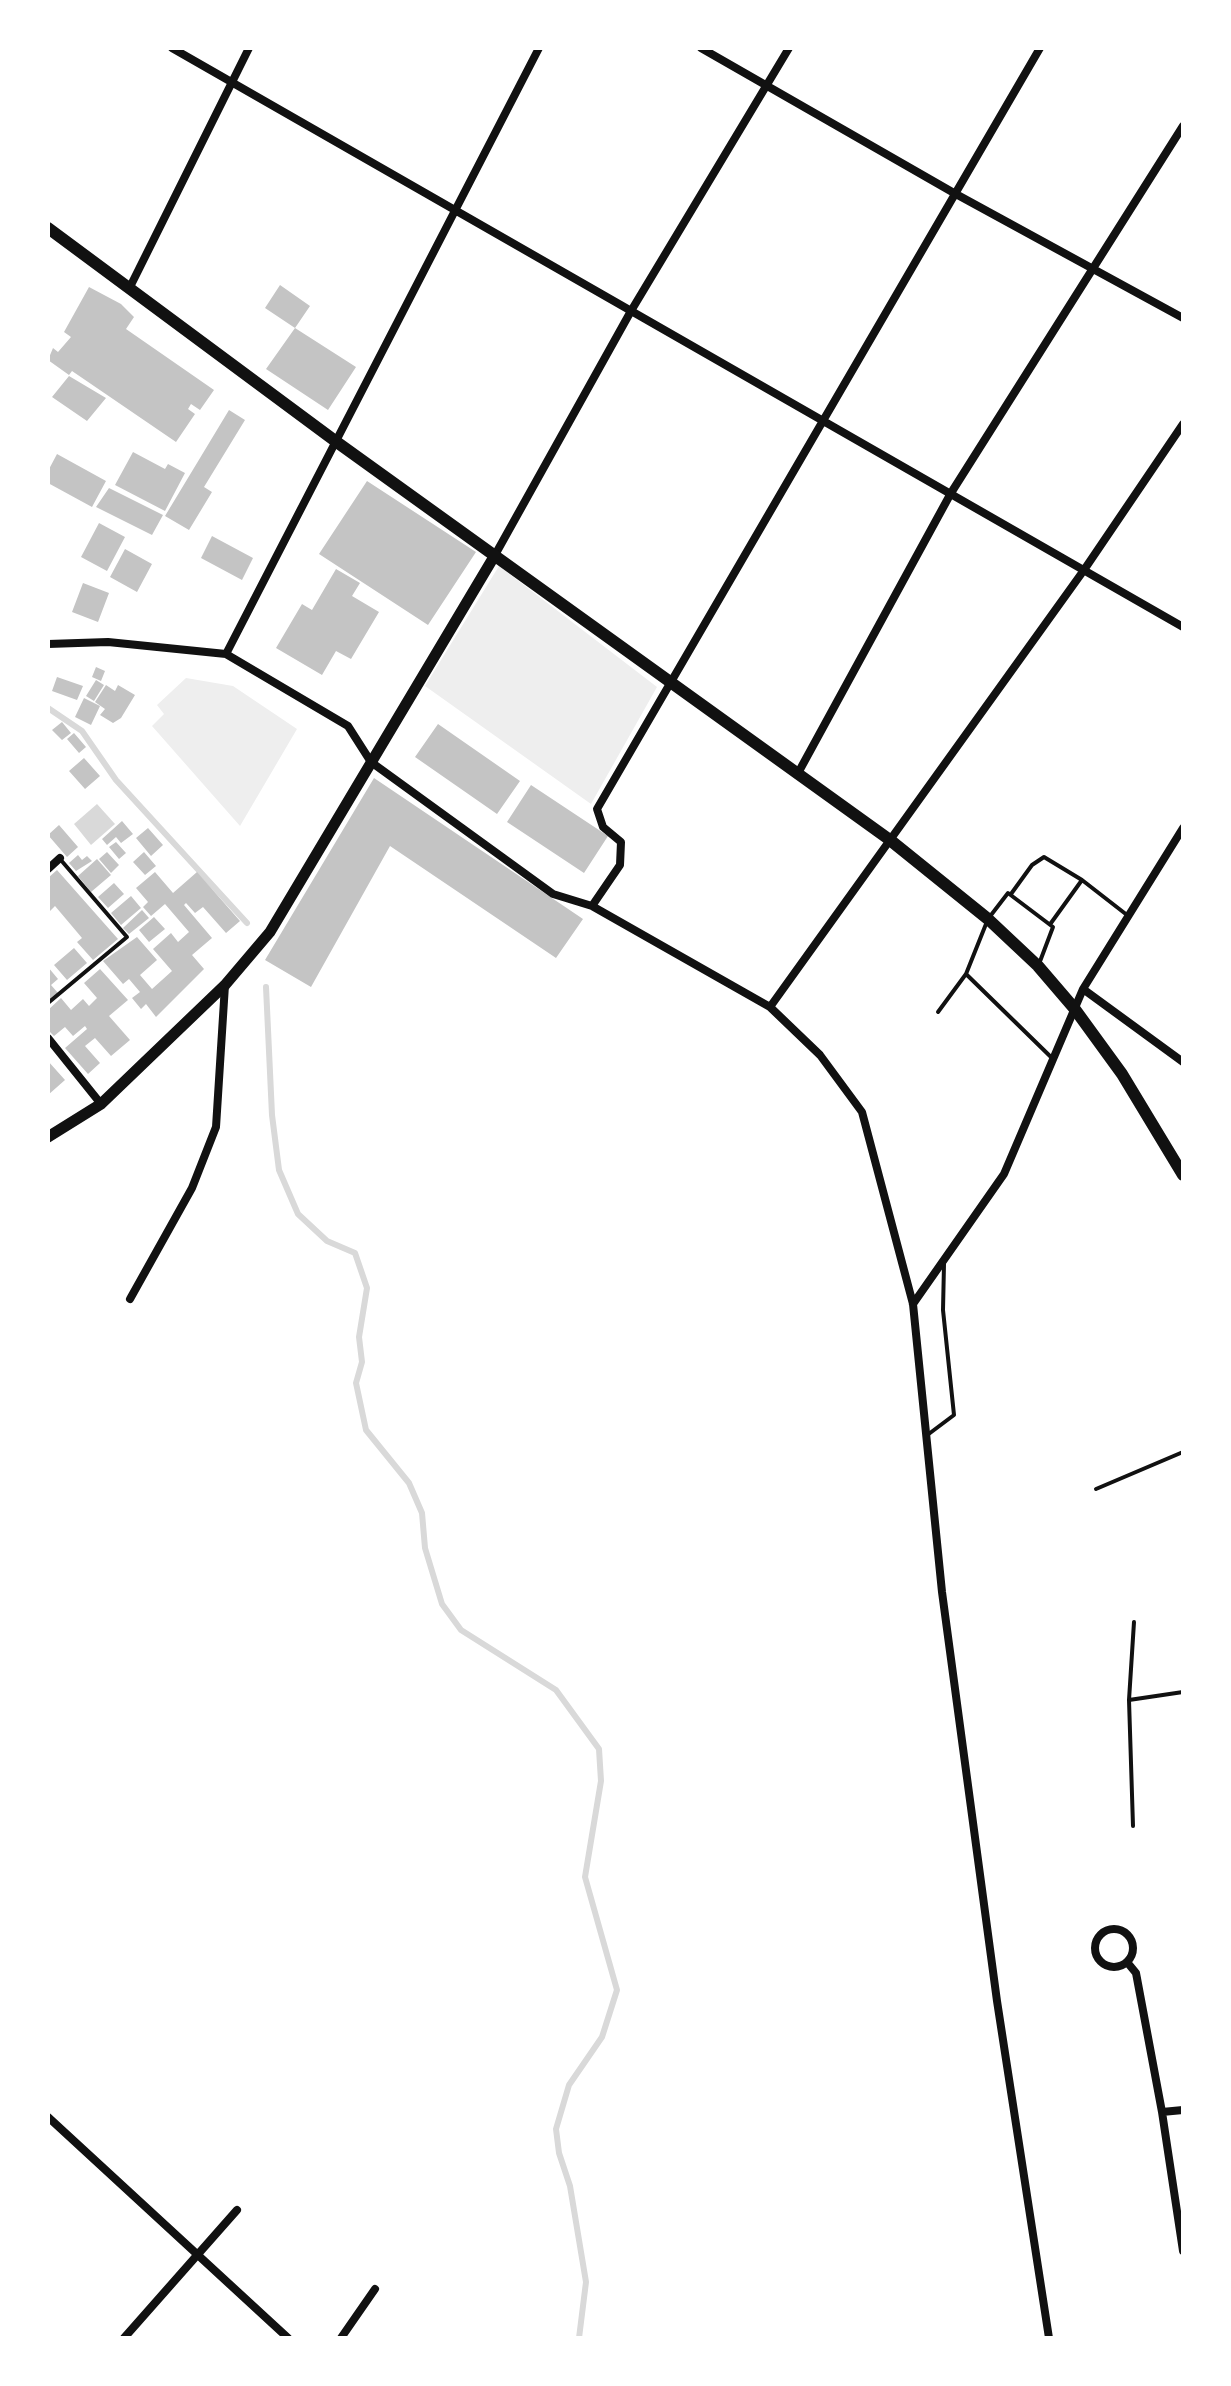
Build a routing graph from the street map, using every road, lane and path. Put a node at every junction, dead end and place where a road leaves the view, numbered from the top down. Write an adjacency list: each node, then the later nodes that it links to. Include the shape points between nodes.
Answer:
1 (172, 48): 7 (street)
2 (249, 48): 7 (street)
3 (539, 48): 11 (street)
4 (701, 48): 8 (street)
5 (789, 48): 8 (street)
6 (1040, 48): 10 (street)
7 (231, 82): 11 (street); 14 (street)
8 (766, 86): 10 (street); 15 (street)
9 (1183, 126): 13 (street)
10 (954, 193): 13 (street); 17 (street)
11 (454, 210): 15 (street); 19 (street)
12 (48, 228): 14 (highway)
13 (1091, 267): 16 (street); 20 (street)
14 (129, 289): 19 (highway)
15 (631, 311): 17 (street); 21 (street)
16 (1183, 318)
17 (822, 420): 20 (street); 26 (street)
18 (1183, 424): 22 (street)
19 (338, 443): 21 (highway); 25 (street)
20 (951, 493): 22 (street); 28 (street)
21 (495, 555): 26 (highway); 27 (main road)
22 (1084, 570): 23 (street); 30 (street)
23 (1183, 627)
24 (48, 644): 25 (street, via 108,642)
25 (226, 654): 27 (street, via 348,726)
26 (671, 683): 28 (highway); 35 (street, via 597,809 603,827 621,842 620,865)
27 (371, 762): 35 (street, via 553,894); 41 (main road, via 270,932)
28 (797, 775): 30 (highway)
29 (1183, 828): 36 (street)
30 (890, 840): 37 (highway); 44 (street)
31 (60, 858): 32 (street); 43 (lane, via 127,937)
32 (48, 869)
33 (1082, 880): 34 (lane, via 1044,857); 36 (lane); 38 (lane)
34 (1011, 894): 37 (lane, via 1005,894); 38 (lane)
35 (592, 906): 44 (street)
36 (1127, 915): 42 (street)
37 (988, 919): 39 (highway); 40 (lane)
38 (1051, 924): 39 (lane, via 1054,931)
39 (1038, 966): 45 (highway)
40 (966, 974): 46 (lane); 48 (lane)
41 (225, 985): 50 (main road); 54 (street, via 216,1127 192,1188)
42 (1083, 989): 45 (street); 49 (street)
43 (48, 1003)
44 (770, 1007): 55 (street, via 820,1055 862,1112)
45 (1074, 1008): 48 (street); 52 (highway, via 1122,1074)
46 (938, 1012)
47 (48, 1038): 50 (street)
48 (1053, 1059): 53 (street, via 1004,1174)
49 (1183, 1062)
50 (101, 1104): 51 (main road)
51 (48, 1137)
52 (1183, 1175)
53 (945, 1258): 55 (street); 56 (lane, via 943,1310 954,1415)
54 (130, 1299)
55 (913, 1304): 56 (street)
56 (924, 1438): 74 (street, via 997,2001)
57 (1183, 1452): 58 (lane)
58 (1096, 1489)
59 (1134, 1622): 61 (lane)
60 (1183, 1692): 61 (lane)
61 (1129, 1700): 62 (lane)
62 (1133, 1826)
63 (1127, 1962): 63 (street, via 1133,1945 1129,1936 1120,1930 1102,1933 1095,1951 1100,1960 1117,1967); 65 (street, via 1136,1973)
64 (1183, 2110): 65 (street)
65 (1162, 2112): 68 (street)
66 (48, 2117): 69 (street)
67 (237, 2210): 69 (street)
68 (1183, 2251)
69 (198, 2254): 71 (street); 72 (street)
70 (375, 2289): 73 (street)
71 (124, 2338)
72 (288, 2338)
73 (341, 2338)
74 (1049, 2338)

